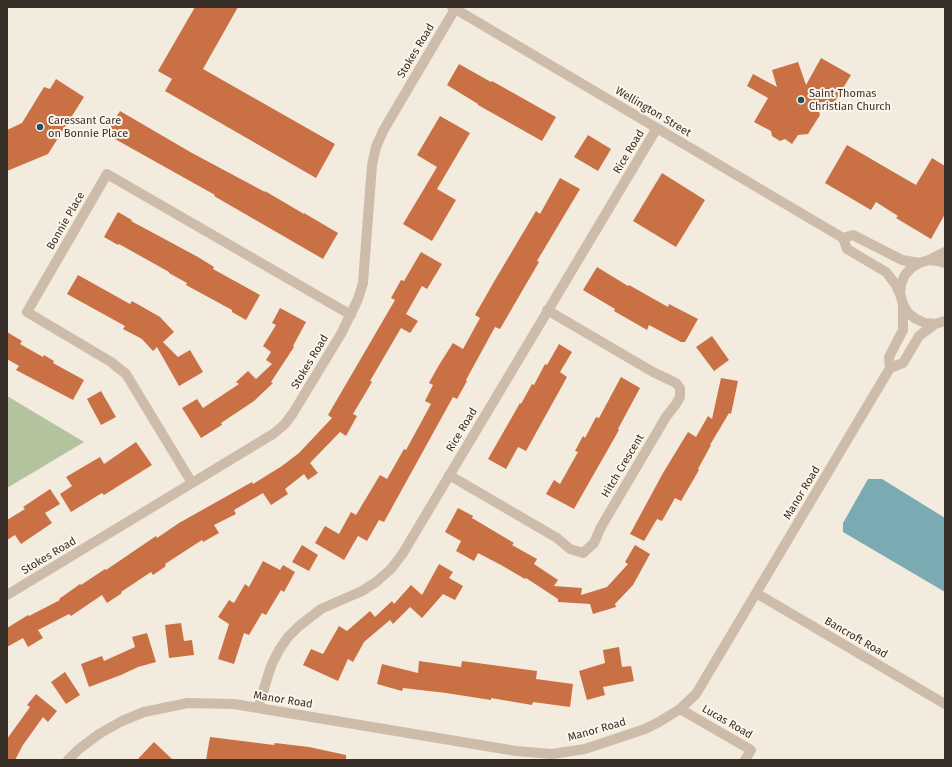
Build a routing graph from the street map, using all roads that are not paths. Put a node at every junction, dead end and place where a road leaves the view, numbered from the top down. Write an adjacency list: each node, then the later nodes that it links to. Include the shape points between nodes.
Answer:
1 (453, 8): 2 (street, Wellington Street); 9 (street, Stokes Road, via 376,147 372,165 363,283)
2 (657, 128): 3 (street, Wellington Street); 8 (street, Rice Road)
3 (843, 238): 5 (street, Wellington Street, via 854,235 902,260); 7 (street, Wellington Street, via 847,249 889,275)
4 (945, 252): 5 (street)
5 (924, 262): 6 (street, Wellington Street); 7 (street, via 911,268 905,275 901,284)
6 (945, 263)
7 (902, 299): 10 (street, Wellington Street, via 908,313 916,319 925,323); 11 (street, via 902,330 889,357)
8 (547, 310): 12 (street, Rice Road); 12 (street, Hitch Crescent, via 676,383 680,388 680,397 608,514 594,543 583,553 570,549 557,538)
9 (351, 315): 13 (street, Stokes Road, via 285,424 273,434); 13 (street, Bonnie Place, via 107,174 27,312 111,362 126,374)
10 (940, 322): 11 (street, Manor Road, via 919,336 903,363)
11 (890, 368): 14 (street, Manor Road)
12 (449, 475): 17 (street, Rice Road, via 403,553 391,568 362,591 321,609 288,637 278,650 271,666)
13 (192, 483): 15 (street, Stokes Road)
14 (756, 594): 16 (street, Bancroft Road); 18 (street, Manor Road, via 696,694)
15 (7, 595)
16 (945, 704)
17 (258, 708): 18 (street, Manor Road, via 516,751 552,754 585,748 638,731); 19 (street, Manor Road, via 234,704 188,703 144,712 100,734)
18 (680, 710): 20 (street, Lucas Road, via 751,750)
19 (68, 760)
20 (745, 760)

